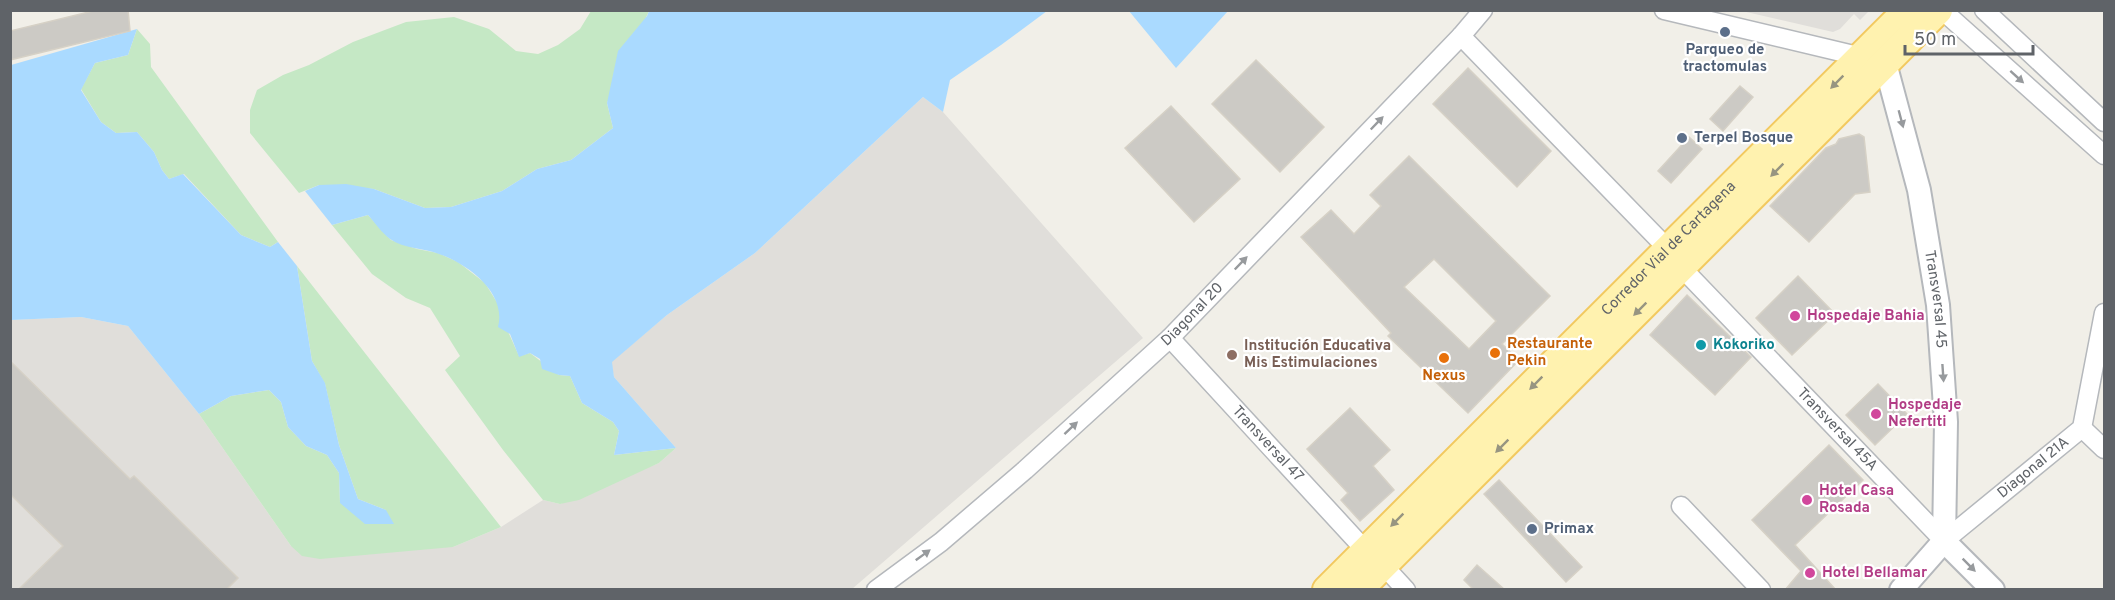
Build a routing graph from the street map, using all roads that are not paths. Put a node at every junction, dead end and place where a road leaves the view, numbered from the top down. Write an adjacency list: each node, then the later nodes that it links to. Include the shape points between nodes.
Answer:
1 (1483, 10): 6 (street, Diagonal 20)
2 (1664, 10): 7 (street)
3 (1908, 10): 7 (main road, Corredor Vial de Cartagena)
4 (1940, 10): 7 (main road, Corredor Vial de Cartagena); 9 (street, one-way to 9)
5 (1984, 10): 8 (street)
6 (1461, 36): 10 (street, Transversal 45A); 12 (street, Diagonal 20, one-way to 6)
7 (1873, 60): 10 (main road, Corredor Vial de Cartagena, one-way to 10); 17 (street, Transversal 45, one-way to 17, via 1919,190 1938,305 1946,422)
8 (2104, 122)
9 (2104, 155)
10 (1676, 259): 17 (street, Transversal 45A); 18 (main road, Corredor Vial de Cartagena, one-way to 18)
11 (2104, 313): 13 (street, Diagonal 21A)
12 (1170, 338): 18 (street, Transversal 47); 19 (street, Diagonal 20, one-way to 12, via 941,542 1025,471)
13 (2101, 347): 14 (street, Diagonal 21A)
14 (2082, 428): 15 (street); 17 (street, Diagonal 21A)
15 (2104, 448)
16 (1681, 506): 23 (street)
17 (1944, 541): 24 (street, Diagonal 21A); 25 (street, Transversal 45A, one-way to 25)
18 (1374, 558): 20 (main road, Corredor Vial de Cartagena); 21 (main road, Corredor Vial de Cartagena); 22 (street, Transversal 47)
19 (876, 590)
20 (1327, 590)
21 (1358, 590)
22 (1406, 590)
23 (1761, 590)
24 (1901, 590)
25 (1993, 590)

